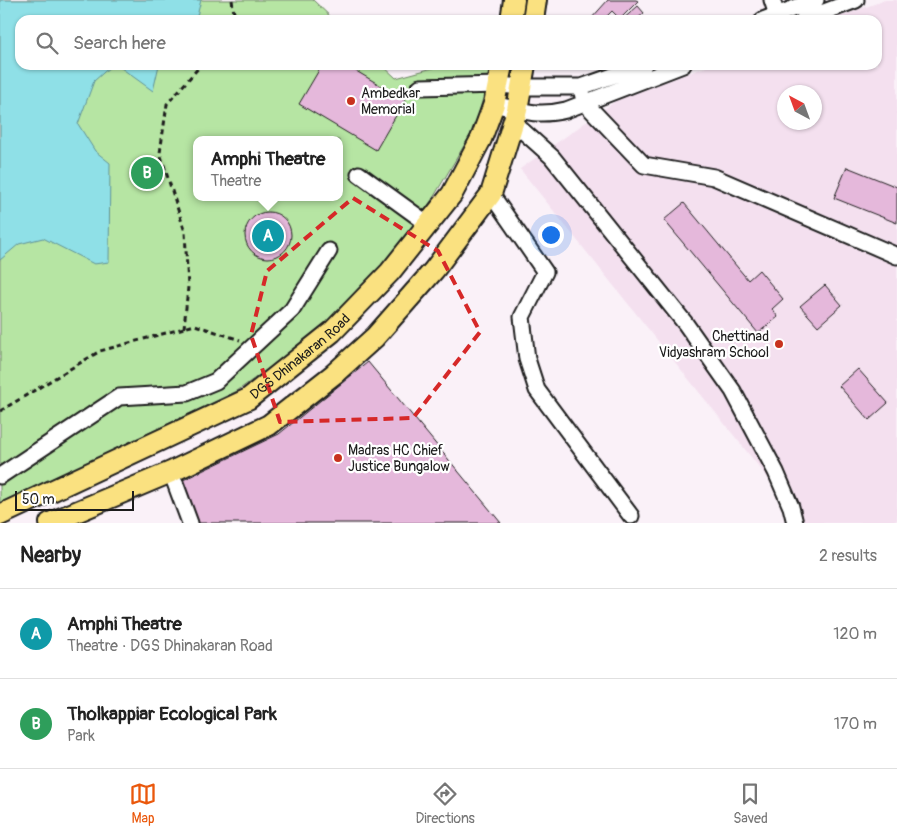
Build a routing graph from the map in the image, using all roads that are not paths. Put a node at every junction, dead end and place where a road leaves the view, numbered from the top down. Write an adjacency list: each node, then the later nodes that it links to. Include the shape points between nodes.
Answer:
1 (514, 0): 6 (main road)
2 (536, 0): 7 (main road)
3 (772, 0): 8 (street)
4 (816, 0): 9 (street)
5 (856, 0): 10 (street)
6 (511, 15)
7 (534, 15)
8 (770, 15)
9 (775, 15)
10 (816, 15)
11 (501, 70): 18 (main road, DGS Dhinakaran Road)
12 (524, 70): 16 (main road)
13 (630, 70): 17 (street)
14 (670, 70): 19 (street)
15 (420, 87): 18 (street)
16 (522, 87): 17 (street); 18 (street); 20 (main road)
17 (581, 87): 19 (street)
18 (496, 94): 20 (street); 23 (main road, DGS Dhinakaran Road, via 481,139 452,194)
19 (584, 102): 20 (street, via 549,114); 25 (street, via 644,165 714,177)
20 (516, 116): 22 (main road); 32 (street, via 685,323 728,383 776,472 792,507)
21 (359, 174): 23 (street)
22 (491, 194): 26 (main road, via 434,270 375,337 334,374 269,425); 29 (street, via 545,272 522,317 527,359 537,390)
23 (428, 224): 28 (main road, DGS Dhinakaran Road, via 390,272 332,332 248,399)
24 (329, 251): 27 (street, via 292,310 216,381 187,393 119,397)
25 (897, 256)
26 (171, 472): 30 (main road); 31 (street)
27 (0, 476)
28 (0, 515)
29 (631, 516)
30 (50, 523)
31 (190, 523)
32 (795, 523)

